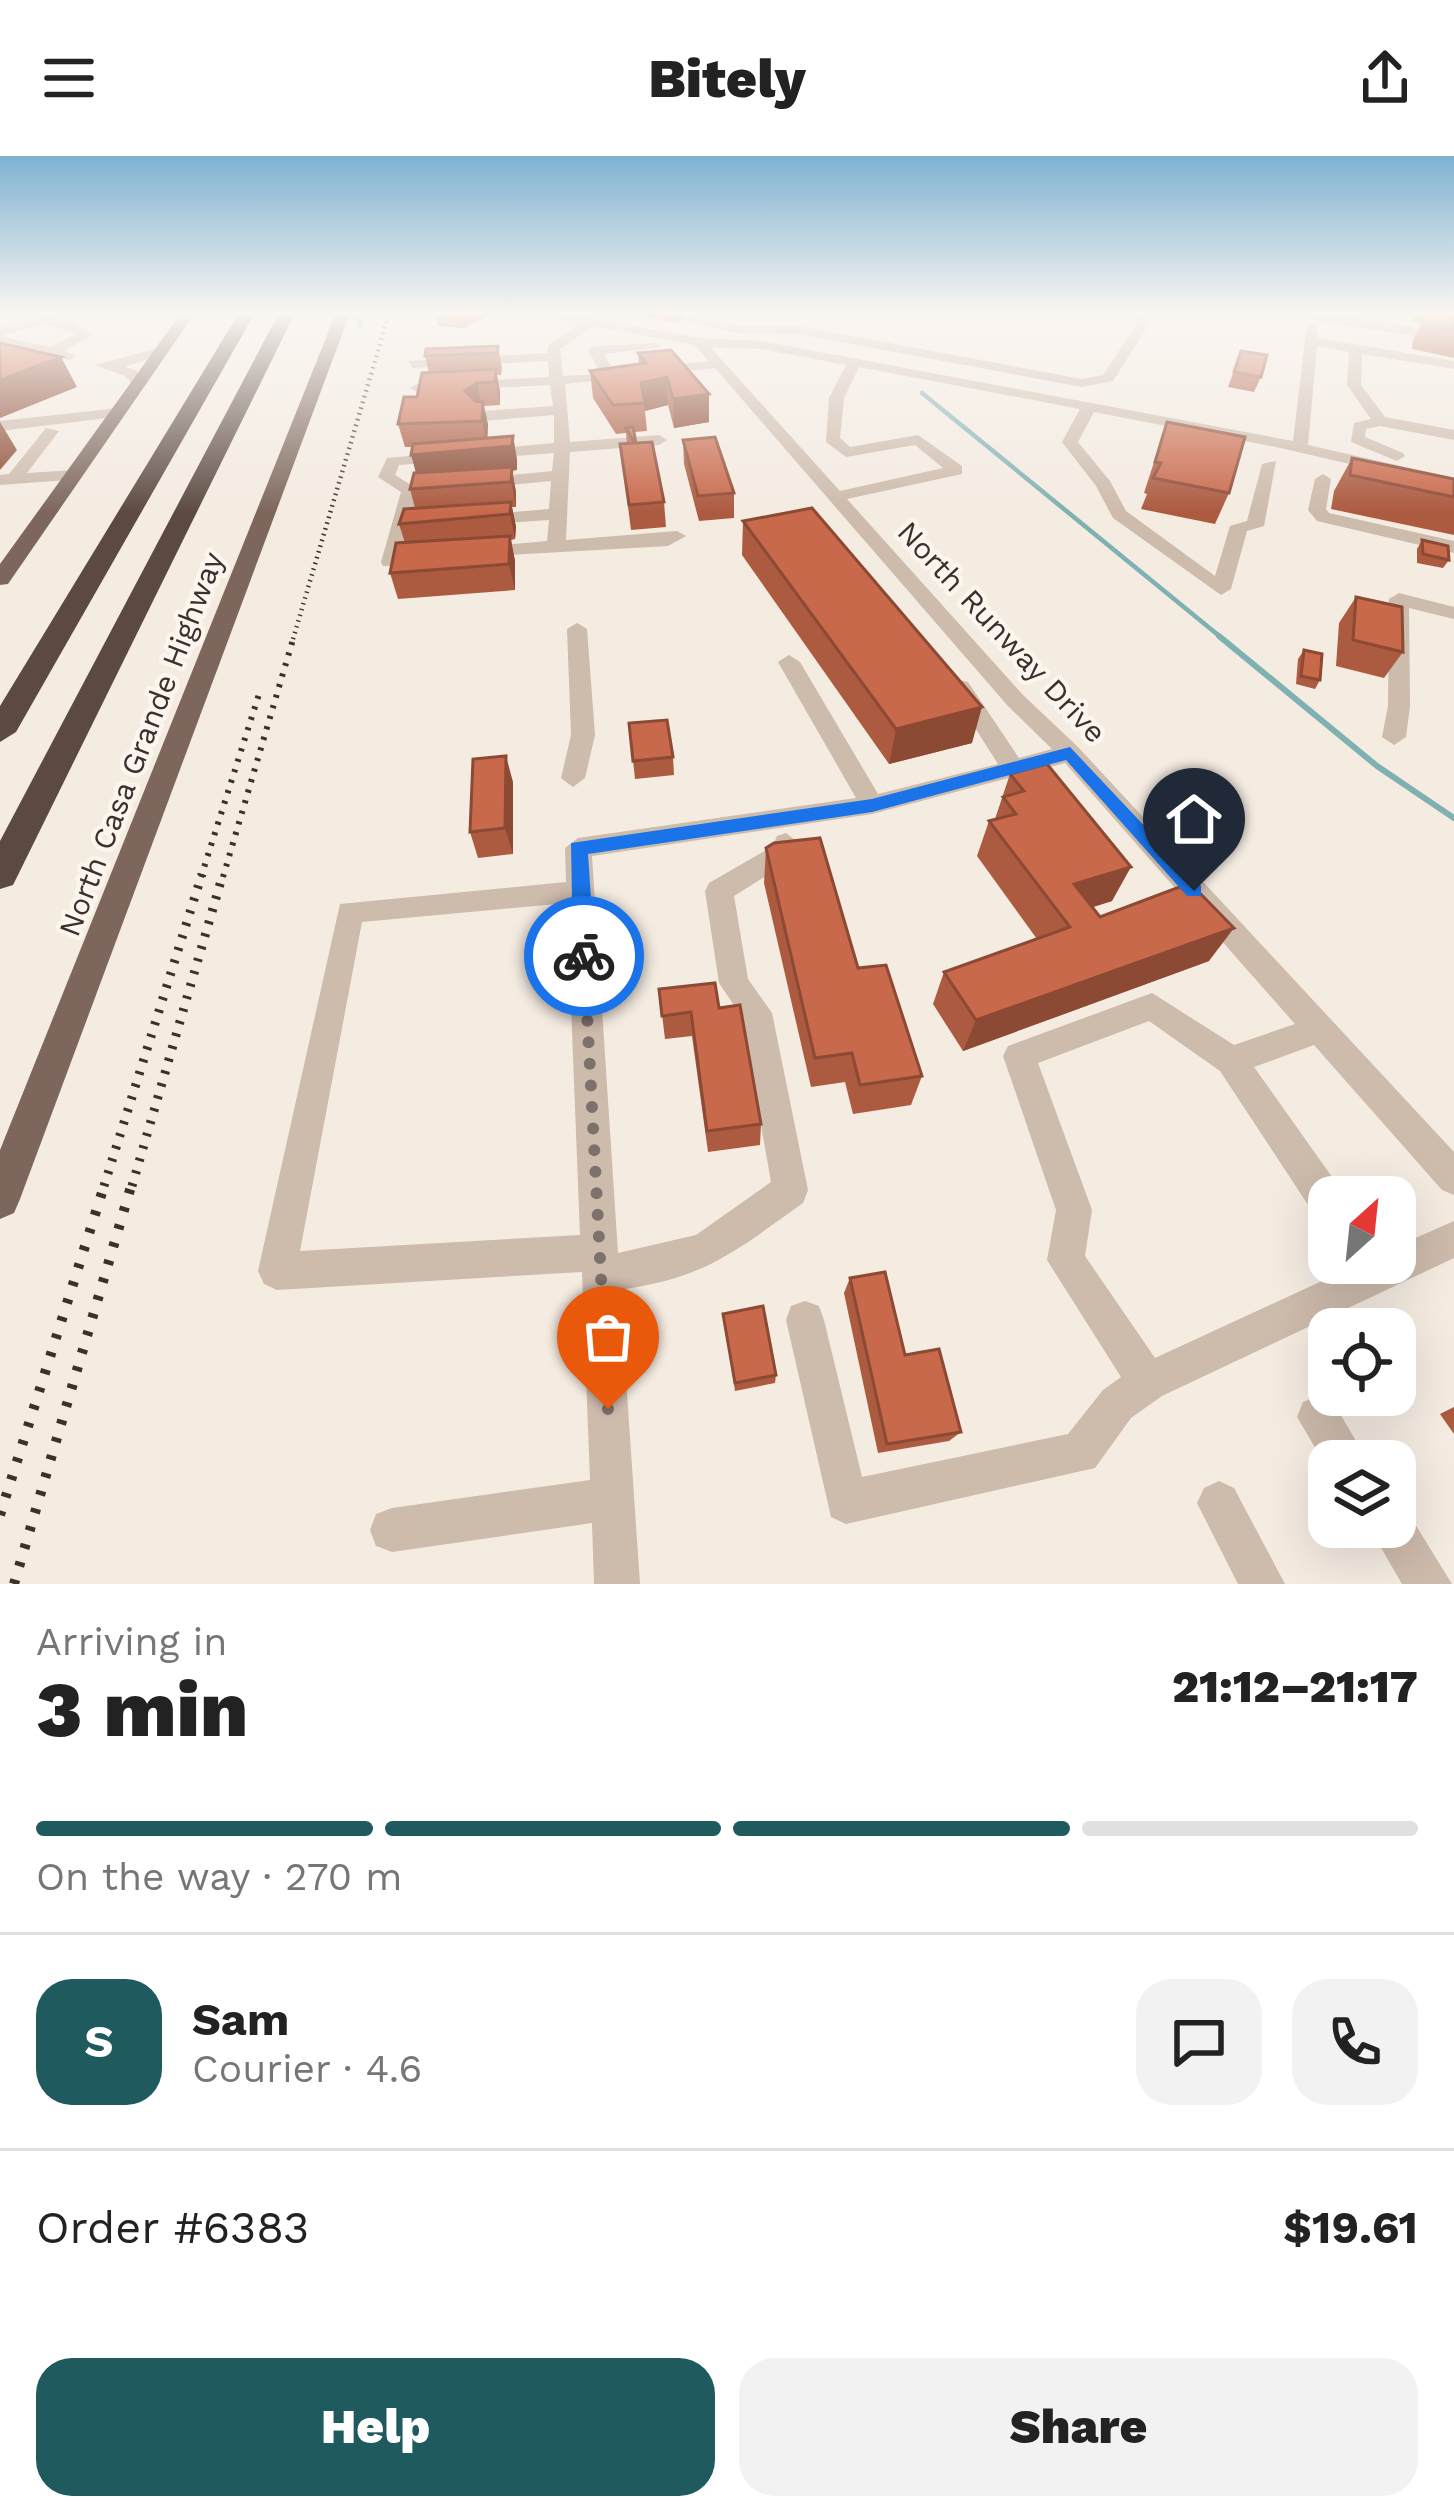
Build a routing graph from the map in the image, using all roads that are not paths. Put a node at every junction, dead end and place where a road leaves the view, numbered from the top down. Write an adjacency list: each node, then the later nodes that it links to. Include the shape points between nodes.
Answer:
1 (557, 379): 18 (street)
2 (136, 380): 15 (street)
3 (142, 380): 15 (main road)
4 (208, 380): 62 (highway)
5 (252, 380): 69 (highway)
6 (317, 380): 75 (main road, North Casa Grande Highway)
7 (547, 380): 16 (street)
8 (730, 380): 45 (street, North Runway Drive)
9 (842, 380): 45 (street, via 832,439 846,452 919,440 956,470 868,482)
10 (943, 380): 17 (street)
11 (1063, 380): 12 (street)
12 (1099, 380)
13 (1306, 380): 23 (street)
14 (1354, 380): 22 (street)
15 (140, 383): 21 (main road)
16 (418, 388)
17 (1089, 407): 20 (street); 33 (street, via 1070,442 1119,514 1222,589 1239,526 1256,526)
18 (561, 410): 19 (street); 28 (street)
19 (482, 416)
20 (1157, 419): 27 (street); 29 (street)
21 (113, 421): 24 (street); 25 (street); 35 (main road)
22 (1380, 421): 26 (street); 37 (street, via 1359,425 1357,439 1417,462)
23 (1301, 429): 27 (street); 32 (street)
24 (0, 430): 25 (street)
25 (51, 431): 34 (street)
26 (1454, 435)
27 (1250, 437): 32 (street)
28 (562, 438): 30 (street); 31 (street); 36 (street); 42 (street, via 394,461 386,477)
29 (1148, 439)
30 (659, 440)
31 (478, 444)
32 (1300, 448): 37 (street)
33 (1270, 464)
34 (13, 468): 35 (street)
35 (75, 475): 43 (main road)
36 (559, 475): 40 (street); 46 (street)
37 (1416, 475): 39 (street)
38 (1323, 479): 52 (street, via 1323,517)
39 (1454, 483)
40 (453, 486)
41 (431, 488): 42 (street)
42 (410, 490): 49 (street)
43 (63, 492): 44 (street); 55 (main road)
44 (0, 496)
45 (834, 497): 60 (street, North Runway Drive, via 875,556)
46 (557, 514): 47 (street); 51 (street)
47 (446, 522)
48 (423, 524): 49 (street)
49 (401, 525): 54 (street, via 390,562)
50 (677, 536): 51 (street)
51 (556, 546): 53 (street)
52 (1454, 547)
53 (461, 555)
54 (437, 557)
55 (0, 579)
56 (1454, 613): 63 (street, via 1399,599)
57 (577, 628): 66 (street, via 583,735)
58 (789, 662): 67 (street)
59 (944, 668): 61 (street)
60 (1015, 700): 61 (street); 64 (street, North Runway Drive)
61 (976, 708): 65 (street)
62 (0, 732)
63 (1394, 737)
64 (1070, 753): 65 (street); 71 (street, North Runway Drive)
65 (1013, 768): 67 (street)
66 (573, 778)
67 (872, 805): 68 (street)
68 (778, 822): 70 (street, via 578,848); 78 (street, via 786,850 719,891 734,983 757,1013 790,1190 705,1251 656,1266)
69 (0, 875)
70 (580, 891): 78 (street); 78 (street, via 350,913 277,1271)
71 (1319, 1029): 72 (street); 74 (street, North Runway Drive)
72 (1231, 1061): 73 (street); 81 (street, via 1152,1006 1019,1056 1074,1210 1066,1260)
73 (1310, 1176)
74 (1454, 1178)
75 (0, 1199)
76 (1454, 1239): 77 (street)
77 (1416, 1254)
78 (600, 1263): 84 (street)
79 (1348, 1284): 81 (street)
80 (805, 1320): 81 (street, via 846,1502 1080,1454 1117,1404)
81 (1148, 1382)
82 (1318, 1417): 83 (street)
83 (1333, 1440)
84 (613, 1498): 86 (street); 88 (street)
85 (1219, 1503): 89 (street)
86 (392, 1530)
87 (1405, 1548): 90 (street)
88 (616, 1584)
89 (1262, 1584)
90 (1429, 1584)

